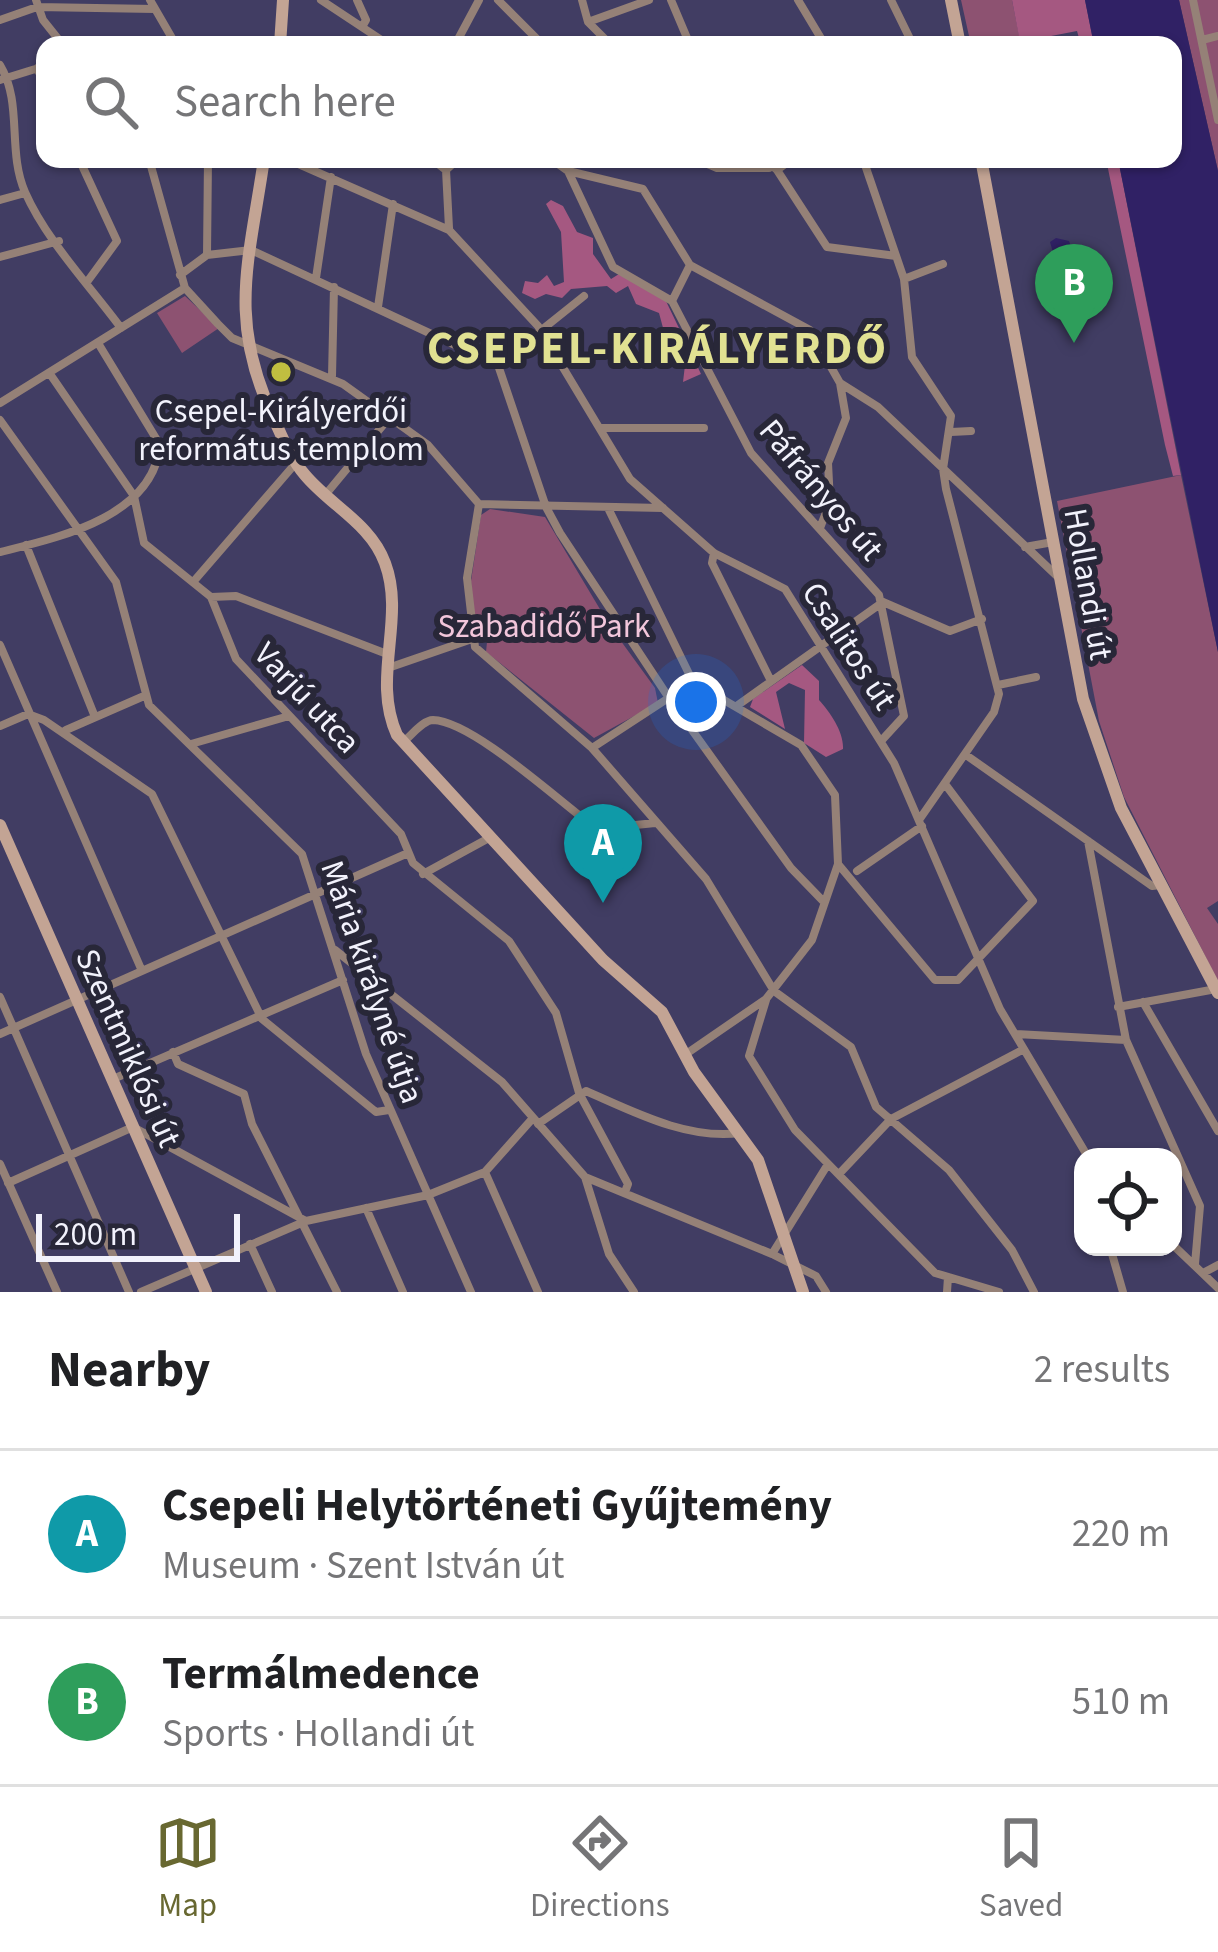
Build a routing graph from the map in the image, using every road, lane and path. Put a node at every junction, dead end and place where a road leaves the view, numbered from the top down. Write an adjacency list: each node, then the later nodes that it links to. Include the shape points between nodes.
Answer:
1 (283, 0): 20 (street)
2 (321, 0): 17 (street)
3 (357, 0): 17 (street)
4 (478, 0): 22 (street)
5 (498, 0): 23 (street)
6 (582, 0): 16 (street)
7 (649, 0): 16 (street)
8 (671, 0): 25 (street)
9 (797, 0): 26 (street)
10 (891, 0): 27 (street)
11 (951, 0): 28 (street)
12 (1193, 0): 30 (street)
13 (37, 3): 14 (street); 15 (street); 18 (street)
14 (152, 4): 19 (street)
15 (0, 20)
16 (588, 22): 24 (street)
17 (362, 27): 21 (street)
18 (57, 36)
19 (171, 36)
20 (281, 36)
21 (376, 36)
22 (459, 36)
23 (534, 36)
24 (602, 36)
25 (686, 36)
26 (819, 36)
27 (909, 36)
28 (958, 36)
29 (1218, 37): 30 (street)
30 (1202, 40): 34 (street)
31 (0, 65): 33 (street)
32 (36, 68): 33 (street)
33 (4, 78): 48 (street)
34 (1218, 120)
35 (83, 168): 62 (street, via 117,241)
36 (151, 168): 59 (street)
37 (208, 168): 54 (street)
38 (263, 168): 53 (street)
39 (309, 168): 47 (street, Csalitos út)
40 (443, 168): 45 (street)
41 (564, 168): 46 (street)
42 (771, 168): 55 (street, via 826,247)
43 (866, 168): 55 (street)
44 (983, 168): 93 (street, Hollandi út)
45 (446, 170): 51 (street)
46 (568, 171): 58 (street, via 643,189); 66 (street, via 613,267)
47 (331, 177): 50 (street, Csalitos út); 60 (street)
48 (25, 193): 49 (street); 52 (street)
49 (0, 200)
50 (393, 203): 51 (street, Csalitos út); 67 (street)
51 (449, 230): 69 (street, Csalitos út)
52 (58, 241): 56 (street); 62 (street)
53 (251, 250): 54 (street); 60 (street); 71 (street)
54 (207, 255): 59 (street)
55 (896, 256): 61 (street)
56 (0, 257)
57 (943, 264): 61 (street)
58 (690, 265): 66 (street); 75 (street, via 810,330)
59 (180, 275): 64 (street)
60 (316, 278): 63 (street)
61 (904, 279): 82 (street, via 912,357 951,416)
62 (87, 282): 68 (street)
63 (334, 287): 67 (street); 74 (street)
64 (185, 288): 68 (street); 71 (street)
65 (584, 296): 69 (street)
66 (672, 301): 91 (street, Páfrányos út, via 751,453)
67 (378, 307): 72 (street)
68 (121, 328): 70 (street)
69 (544, 333): 72 (street); 79 (street, Csalitos út)
70 (98, 343): 73 (street); 85 (street, via 160,446)
71 (245, 343): 74 (street); 83 (street)
72 (498, 365): 88 (street)
73 (50, 374): 76 (street); 85 (street, Varjú utca)
74 (332, 377): 77 (street)
75 (840, 383): 84 (street); 91 (street, via 846,418 828,463 830,502)
76 (0, 403)
77 (389, 417): 86 (street); 87 (street, via 428,445)
78 (0, 420): 92 (street)
79 (599, 428): 80 (street); 89 (street, Csalitos út, via 630,479)
80 (704, 428)
81 (971, 431): 82 (street)
82 (951, 432): 84 (street)
83 (296, 463): 86 (street); 99 (street)
84 (943, 469): 95 (street); 102 (street)
85 (134, 496): 92 (street); 99 (street, Varjú utca, via 149,552)
86 (325, 496): 106 (street, via 367,531 383,557 392,589)
87 (479, 504): 88 (street); 103 (street, via 467,578)
88 (546, 507): 90 (street); 113 (street)
89 (664, 508): 90 (street); 97 (street, Csalitos út)
90 (610, 510): 110 (street)
91 (820, 528): 101 (street, Páfrányos út)
92 (80, 531): 94 (street); 112 (street, via 121,592)
93 (1053, 542): 95 (street); 98 (street, Hollandi út)
94 (26, 545): 96 (street); 117 (street)
95 (1025, 547): 98 (street)
96 (0, 552)
97 (714, 553): 105 (street, Csalitos út, via 785,589); 109 (street)
98 (1060, 579): 135 (street, Hollandi út, via 1093,735)
99 (194, 581): 100 (street, Varjú utca)
100 (211, 597): 106 (street, via 236,596); 116 (street, Varjú utca, via 236,659)
101 (883, 602): 102 (street, via 950,631); 105 (street); 120 (street, Páfrányos út, via 904,716)
102 (982, 619): 111 (street)
103 (472, 639): 107 (street); 123 (street)
104 (0, 645): 115 (street)
105 (824, 646): 109 (street); 120 (street, Csalitos út)
106 (387, 654): 107 (street)
107 (386, 669): 121 (street, via 386,701)
108 (1036, 677): 111 (street)
109 (771, 681): 114 (street)
110 (693, 682): 113 (street); 114 (street)
111 (998, 685): 124 (street, via 997,707)
112 (144, 696): 117 (street); 122 (street, Mária királyné útja)
113 (669, 698): 123 (street); 137 (street)
114 (738, 705): 132 (street, via 801,745 830,783)
115 (28, 714): 118 (street); 119 (street); 141 (street)
116 (289, 716): 122 (street); 131 (street, Varjú utca, via 401,834)
117 (95, 717): 119 (street)
118 (0, 726)
119 (64, 730): 138 (street, via 152,794)
120 (881, 740): 127 (street, Csalitos út)
121 (402, 743): 126 (street, via 436,721 484,743 597,829); 129 (street)
122 (190, 745): 136 (street, Mária királyné útja, via 297,847)
123 (592, 748): 126 (street)
124 (966, 754): 125 (street); 130 (street)
125 (945, 784): 127 (street); 140 (street, via 1032,896 1031,907)
126 (655, 823): 144 (street, via 712,886)
127 (921, 823): 133 (street); 140 (street, Csalitos út)
128 (0, 825): 146 (street, Szentmiklósi út)
129 (489, 838): 134 (street); 156 (street, via 654,1004)
130 (1088, 841): 135 (street); 148 (street)
131 (409, 853): 134 (street, Varjú utca); 136 (street)
132 (838, 864): 137 (street); 140 (street, via 935,980 958,980)
133 (857, 871)
134 (423, 874): 158 (street, Varjú utca, via 508,941 556,1013)
135 (1161, 885): 143 (street, Hollandi út)
136 (316, 894): 138 (street); 139 (street, Mária királyné útja)
137 (823, 901): 144 (street, via 812,940)
138 (223, 935): 141 (street); 149 (street)
139 (334, 950): 142 (street, Mária királyné útja); 161 (street, via 478,1058)
140 (979, 958): 152 (street, Csalitos út)
141 (142, 970): 146 (street)
142 (343, 980): 149 (street); 159 (street, Mária királyné útja)
143 (1217, 991): 147 (street)
144 (770, 995): 156 (street); 160 (street, via 851,1047 873,1102); 168 (street, via 748,1055 795,1130)
145 (0, 997): 150 (street)
146 (77, 999): 150 (street); 157 (street, Szentmiklósi út)
147 (1143, 1002): 148 (street); 163 (street)
148 (1118, 1007): 153 (street)
149 (260, 1014): 155 (street); 159 (street, via 376,1112)
150 (14, 1028): 151 (street); 166 (street)
151 (0, 1034)
152 (1014, 1034): 153 (street); 154 (street, Csalitos út)
153 (1126, 1040): 182 (street, via 1198,1202)
154 (1024, 1049): 160 (street); 165 (street, Csalitos út)
155 (172, 1052): 157 (street); 176 (street, via 178,1064 241,1090)
156 (685, 1055): 164 (street)
157 (112, 1079): 162 (street, Szentmiklósi út)
158 (579, 1094): 161 (street); 164 (street, via 658,1123); 173 (street, Varjú utca, via 628,1184)
159 (389, 1110): 174 (street, Mária királyné útja)
160 (891, 1119): 170 (street); 203 (street, via 955,1177)
161 (535, 1121): 169 (street); 171 (street)
162 (134, 1127): 166 (street); 176 (street); 185 (street, Szentmiklósi út)
163 (1218, 1131)
164 (742, 1132): 177 (street)
165 (1083, 1148)
166 (68, 1155): 172 (street); 191 (street)
167 (0, 1164): 172 (street)
168 (828, 1164): 170 (street); 177 (street)
169 (485, 1172): 174 (street); 198 (street)
170 (839, 1174): 187 (street, via 935,1273)
171 (584, 1177): 173 (street); 199 (street, via 609,1254)
172 (8, 1183): 190 (street)
173 (625, 1192): 180 (street)
174 (428, 1195): 175 (street); 197 (street, Mária királyné útja)
175 (366, 1208): 176 (street); 196 (street)
176 (306, 1221): 178 (street); 195 (street)
177 (785, 1239): 180 (street); 184 (street)
178 (250, 1244): 185 (street); 194 (street)
179 (1182, 1253): 182 (street)
180 (772, 1254): 184 (street)
181 (1113, 1256): 204 (street)
182 (1195, 1264): 186 (street)
183 (1218, 1265): 186 (street)
184 (794, 1268): 189 (street, via 816,1276); 200 (street)
185 (196, 1270): 192 (street); 193 (street, Szentmiklósi út)
186 (1203, 1273): 188 (street)
187 (948, 1277): 201 (street); 202 (street)
188 (1218, 1288)
189 (821, 1291)
190 (57, 1292)
191 (129, 1292)
192 (141, 1292)
193 (206, 1292)
194 (272, 1292)
195 (337, 1292)
196 (403, 1292)
197 (471, 1292)
198 (538, 1292)
199 (634, 1292)
200 (803, 1292)
201 (947, 1292)
202 (999, 1292)
203 (1034, 1292)
204 (1123, 1292)

